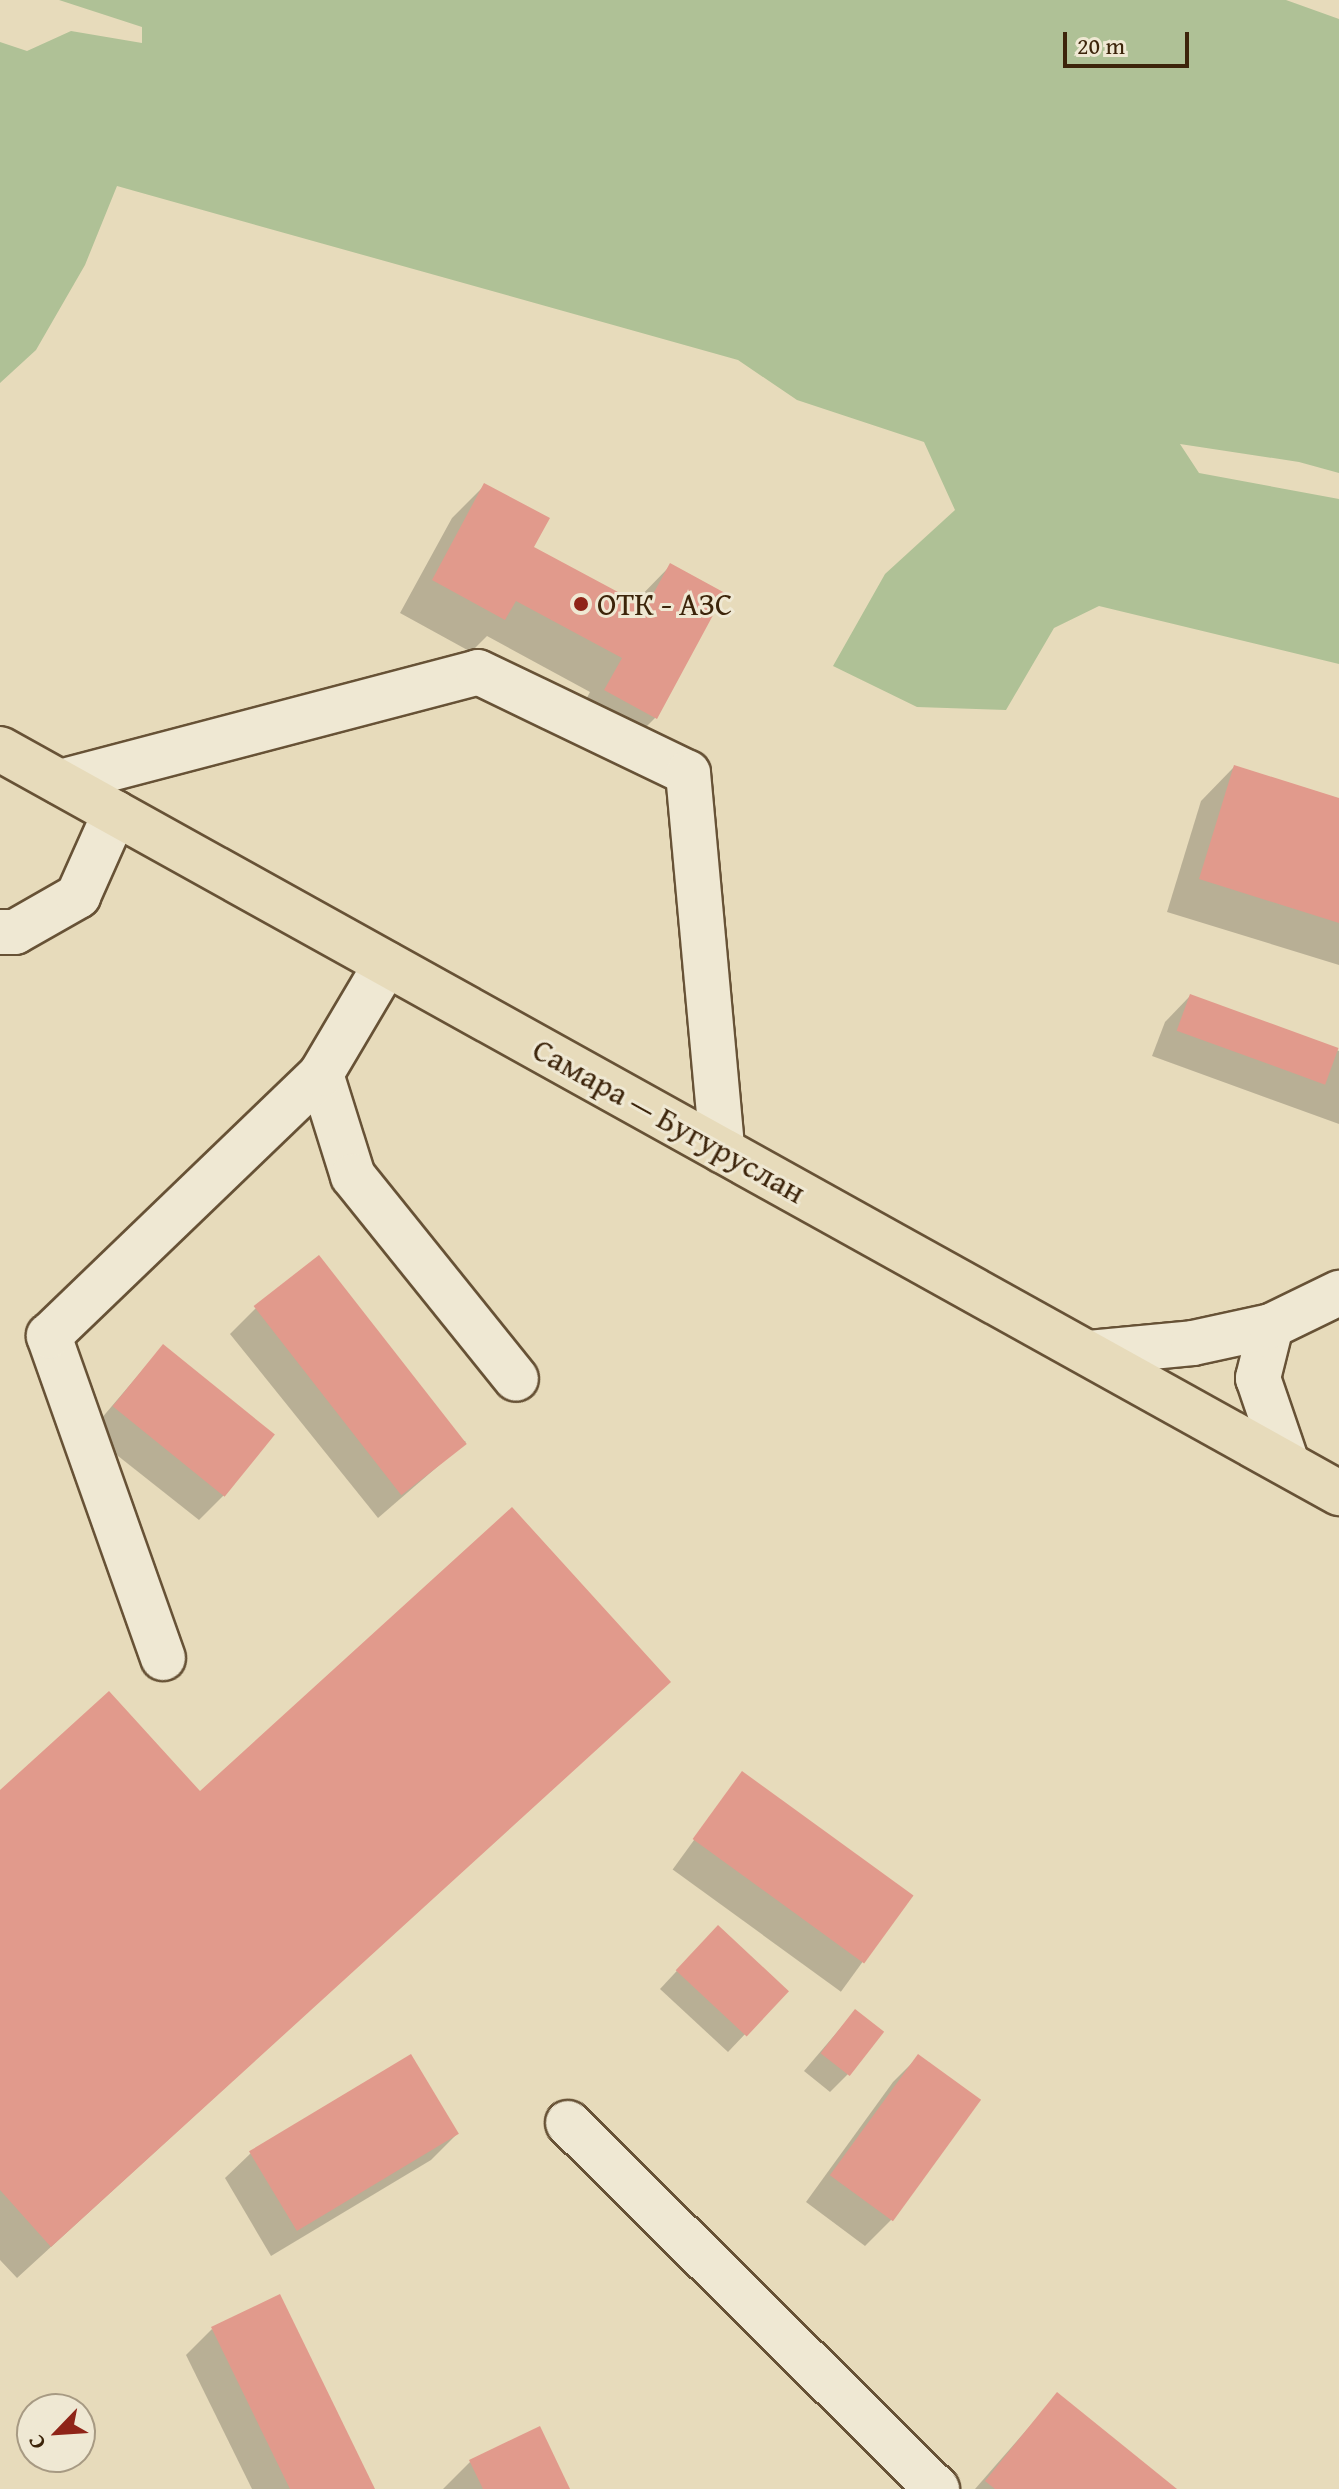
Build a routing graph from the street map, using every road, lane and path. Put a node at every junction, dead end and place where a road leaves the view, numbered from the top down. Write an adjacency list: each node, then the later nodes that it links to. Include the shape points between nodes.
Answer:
1 (0, 749): 2 (main road, Самара — Бугуруслан)
2 (60, 782): 3 (main road, Самара — Бугуруслан); 7 (lane, via 478,672 688,773)
3 (115, 813): 4 (lane, via 78,896 15,932); 5 (main road, Самара — Бугуруслан)
4 (0, 932)
5 (386, 964): 6 (lane); 7 (main road, Самара — Бугуруслан)
6 (321, 1074): 11 (lane, via 353,1176); 14 (lane, via 49,1336)
7 (722, 1150): 10 (main road, Самара — Бугуруслан)
8 (1339, 1293): 9 (lane)
9 (1271, 1326): 10 (lane, via 1193,1343); 12 (lane, via 1258,1378)
10 (1089, 1353): 12 (main road, Самара — Бугуруслан)
11 (516, 1379)
12 (1287, 1463): 13 (main road, Самара — Бугуруслан)
13 (1339, 1493)
14 (163, 1658)
15 (568, 2123): 16 (lane)
16 (937, 2489)

